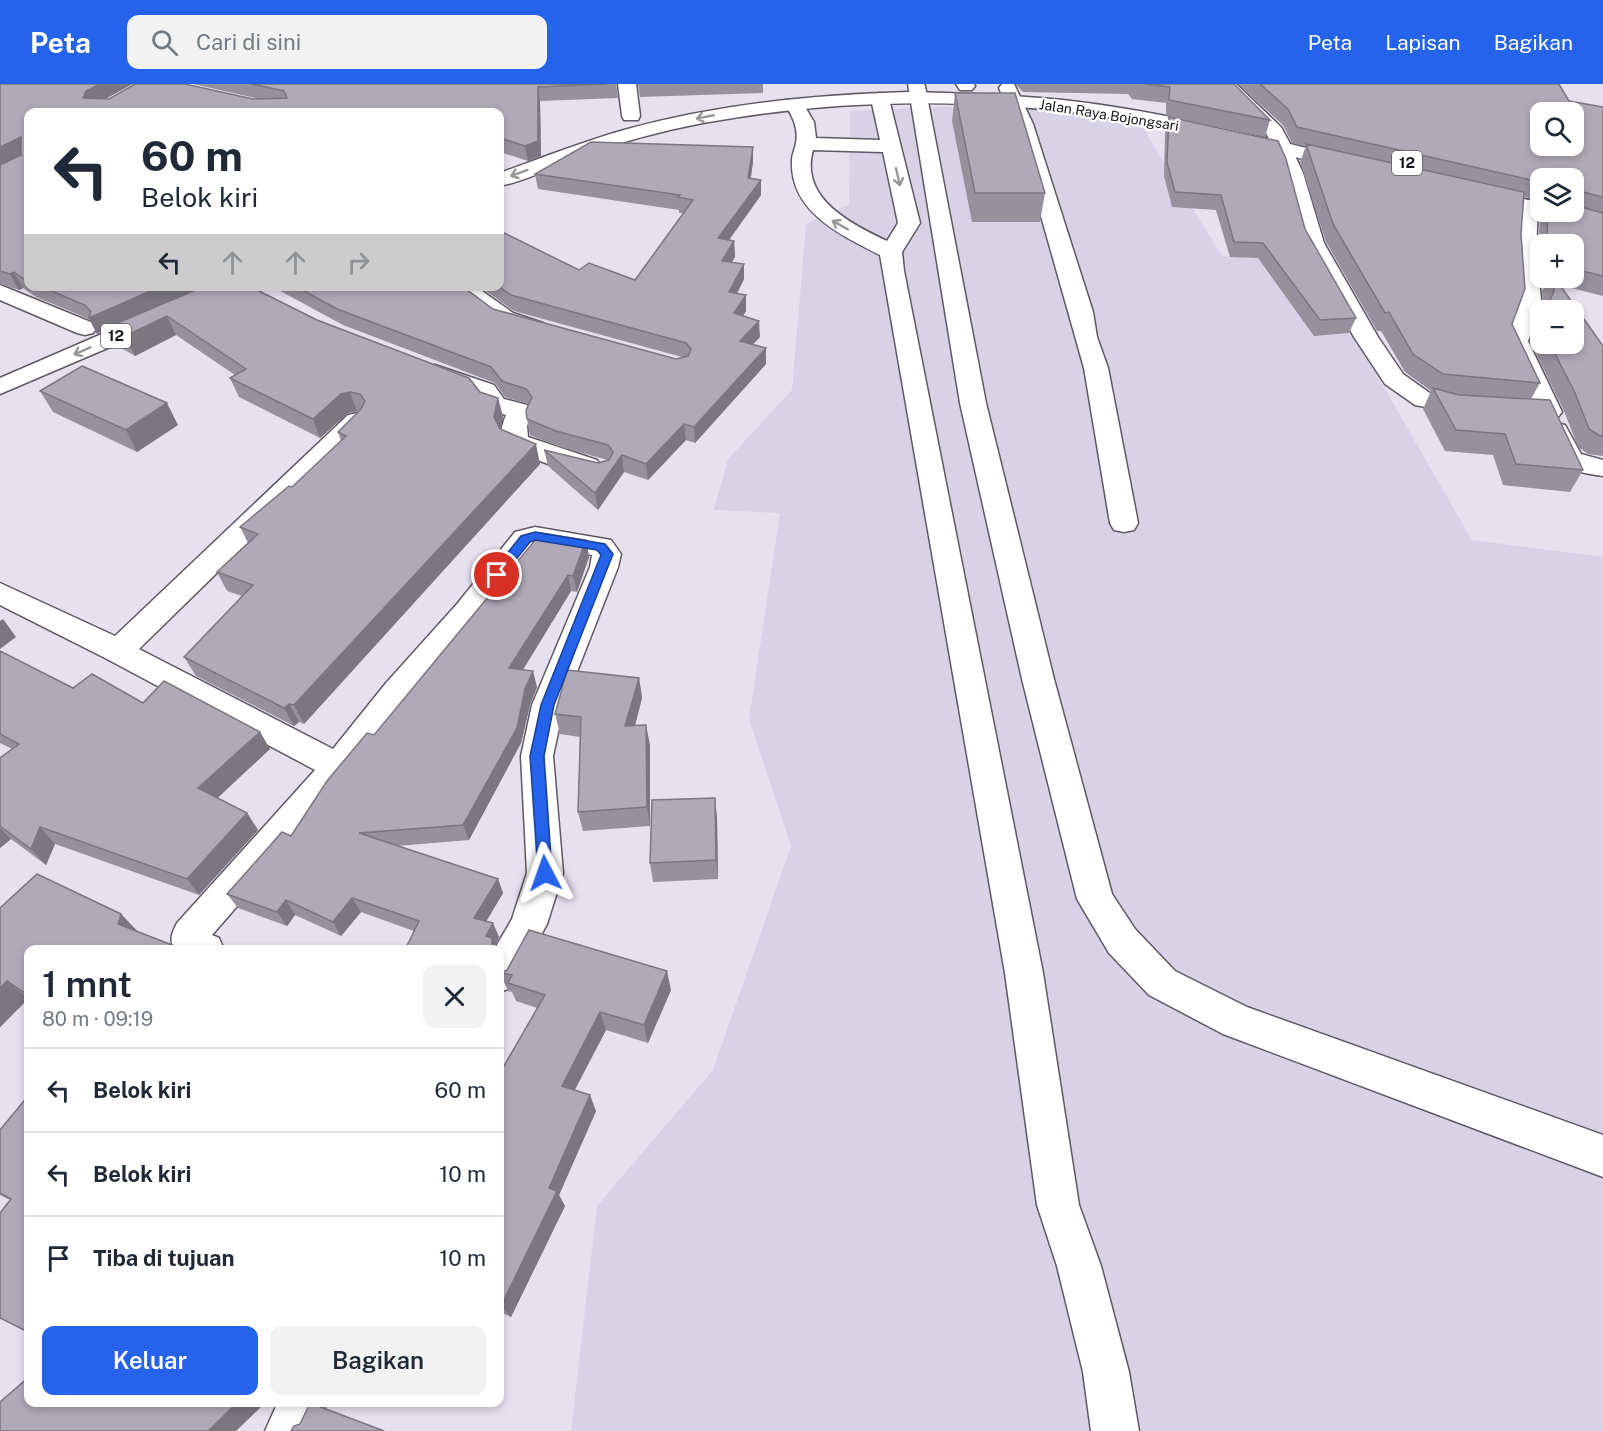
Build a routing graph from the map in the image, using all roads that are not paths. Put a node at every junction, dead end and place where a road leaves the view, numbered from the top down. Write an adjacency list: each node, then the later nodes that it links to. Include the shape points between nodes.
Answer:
1 (627, 84): 8 (main road)
2 (1226, 84): 9 (main road)
3 (966, 85): 4 (main road, Jalan Raya Bojongsari); 5 (main road, Jalan Raya Bojongsari)
4 (918, 92): 5 (main road, Jalan Raya Bojongsari); 6 (main road, Jalan Raya Bojongsari); 8 (main road, Jalan Raya Bojongsari, via 875,86 766,94); 40 (main road, via 973,403 1038,679 1095,899 1122,941 1162,984 1237,1022)
5 (1012, 95): 9 (main road, Jalan Raya Bojongsari); 34 (main road, via 1096,368)
6 (880, 99): 7 (main road, Jalan Raya Bojongsari); 11 (main road)
7 (794, 104): 10 (main road, via 807,124); 14 (main road, Jalan Raya Bojongsari, one-way to 14, via 649,129)
8 (631, 116): 12 (main road, Jalan Raya Bojongsari)
9 (1278, 140): 13 (main road, Jalan Raya Bojongsari); 28 (main road, via 1293,173 1313,243 1394,379 1424,400)
10 (806, 144): 11 (main road); 18 (main road, one-way to 10, via 832,221 808,197 801,177 801,154)
11 (891, 146): 18 (main road, one-way to 18, via 909,223)
12 (504, 160)
13 (1364, 160)
14 (504, 179)
15 (1462, 183): 16 (main road)
16 (1530, 203)
17 (1537, 222): 30 (main road, via 1525,246 1530,308 1516,341)
18 (891, 252): 43 (main road, via 1024,973 1056,1193 1106,1372)
19 (172, 291): 23 (main road, 12)
20 (221, 291): 27 (main road, 12, one-way to 27)
21 (466, 291): 24 (main road, via 505,318)
22 (0, 292): 23 (main road)
23 (85, 328): 26 (main road, 12)
24 (554, 333)
25 (413, 363): 33 (main road, via 485,390 495,404 518,410 515,441)
26 (0, 365)
27 (0, 387)
28 (1494, 410)
29 (1522, 412): 30 (main road)
30 (1549, 412): 32 (main road, via 1568,458 1578,464)
31 (357, 421): 36 (main road)
32 (1603, 468)
33 (600, 469)
34 (1124, 524)
35 (0, 593): 36 (main road)
36 (118, 651): 37 (main road)
37 (340, 765): 38 (main road, via 190,934 189,942); 39 (main road, via 525,539 535,536 601,547 607,554 548,705 537,756 545,873 529,924)
38 (195, 945)
39 (504, 968)
40 (1603, 1156)
41 (301, 1407): 42 (main road)
42 (288, 1431)
43 (1115, 1431)

